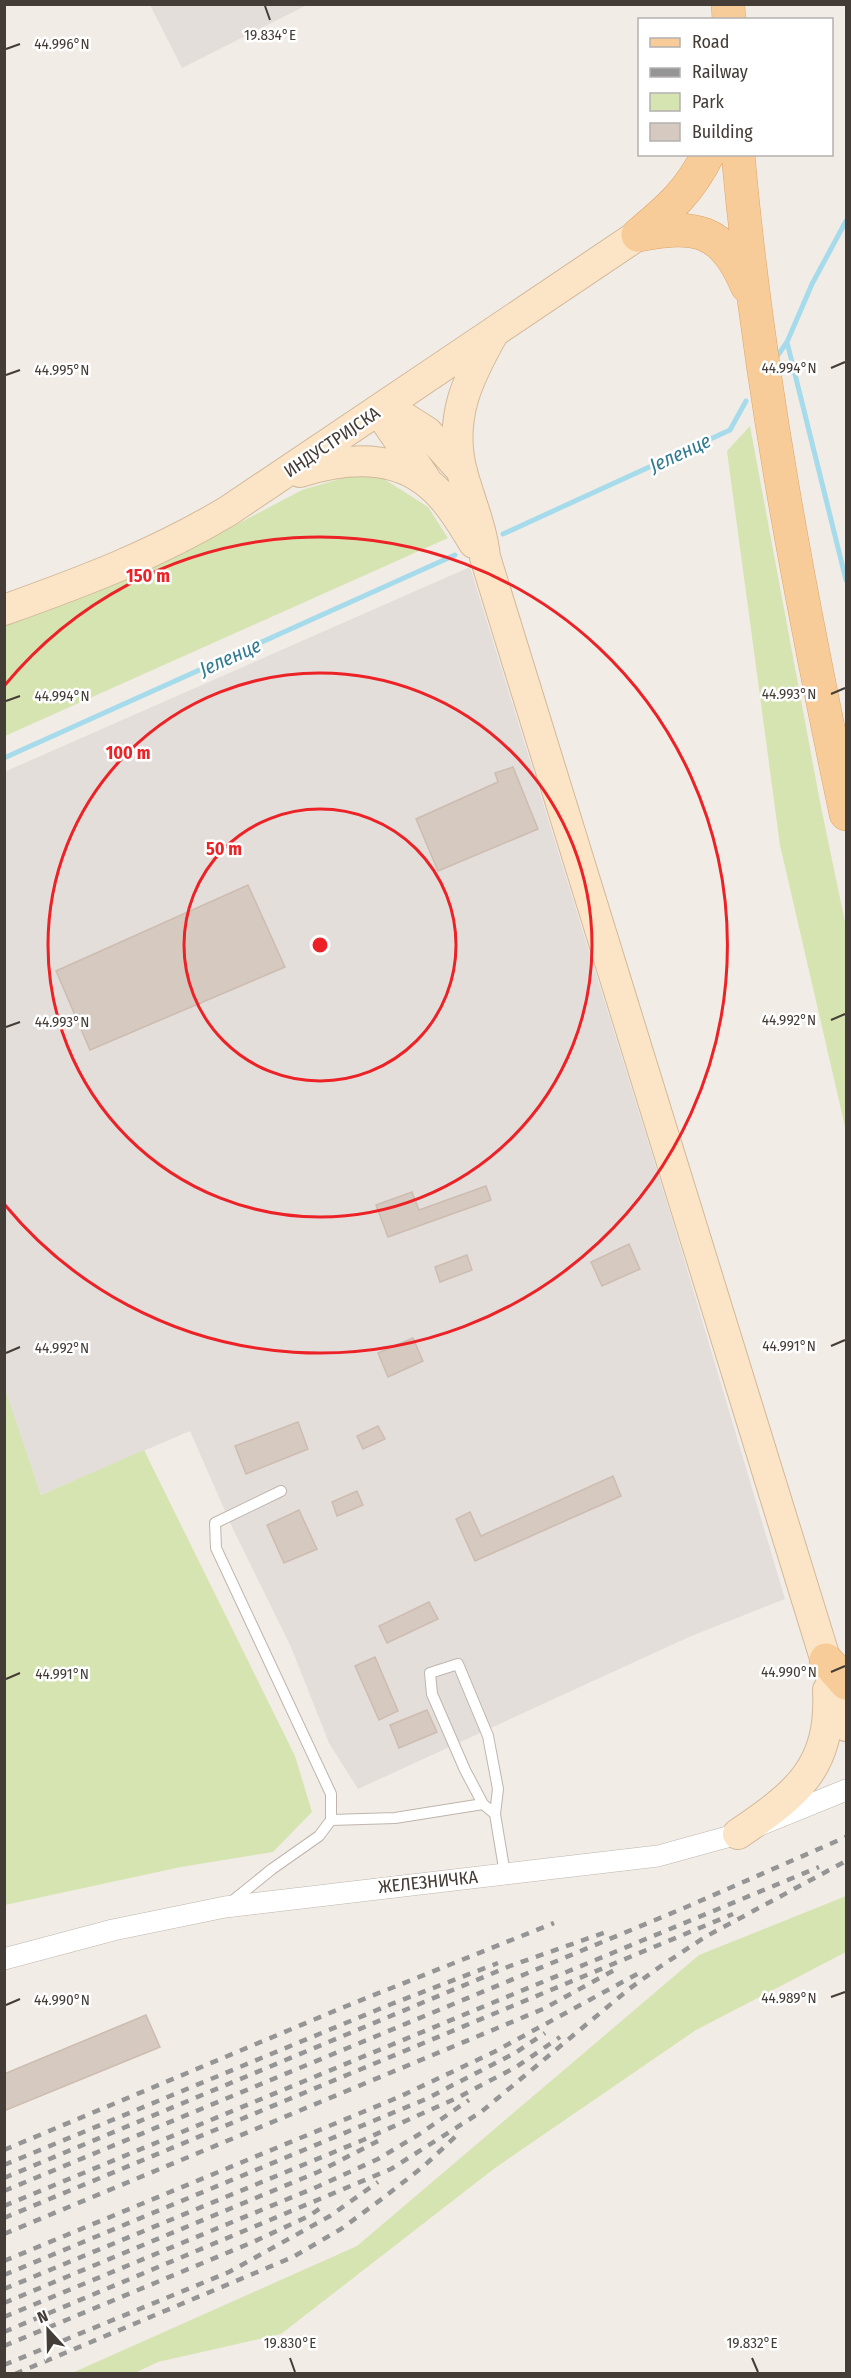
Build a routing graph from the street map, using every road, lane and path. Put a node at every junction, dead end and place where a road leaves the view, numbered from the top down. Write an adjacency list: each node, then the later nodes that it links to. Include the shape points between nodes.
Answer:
1 (707, 156): 3 (main road, via 673,206)
2 (738, 156): 4 (main road)
3 (638, 235): 4 (main road, via 676,229 711,238 734,259); 5 (main road, ИНДУСТРИЈСКА)
4 (753, 300): 12 (main road, via 789,532)
5 (494, 332): 6 (main road, ИНДУСТРИЈСКА); 7 (main road, via 474,367 462,400 458,434)
6 (382, 409): 7 (main road, via 427,432); 8 (main road, ИНДУСТРИЈСКА); 9 (main road)
7 (462, 471): 10 (main road)
8 (277, 479): 9 (main road, via 322,465 360,461 398,467); 11 (main road, ИНДУСТРИЈСКА, via 200,528 143,557)
9 (427, 482): 10 (main road, via 453,510)
10 (485, 557): 14 (main road)
11 (4, 610)
12 (846, 814)
13 (281, 1491): 19 (lane, via 215,1523 216,1548 331,1794)
14 (836, 1671): 15 (main road); 20 (main road, via 828,1692 826,1728 812,1768 786,1801)
15 (846, 1726)
16 (846, 1790): 20 (street, ЖЕЛЕЗНИЧКА)
17 (483, 1804): 18 (lane); 18 (lane, via 432,1694 430,1674 458,1664 488,1736 498,1789); 19 (lane, via 396,1818)
18 (495, 1814): 21 (lane)
19 (331, 1820): 22 (lane, via 320,1836)
20 (738, 1834): 21 (street, ЖЕЛЕЗНИЧКА, via 658,1856)
21 (505, 1874): 22 (street, ЖЕЛЕЗНИЧКА)
22 (225, 1907): 23 (street, ЖЕЛЕЗНИЧКА, via 113,1930)
23 (4, 1959)

